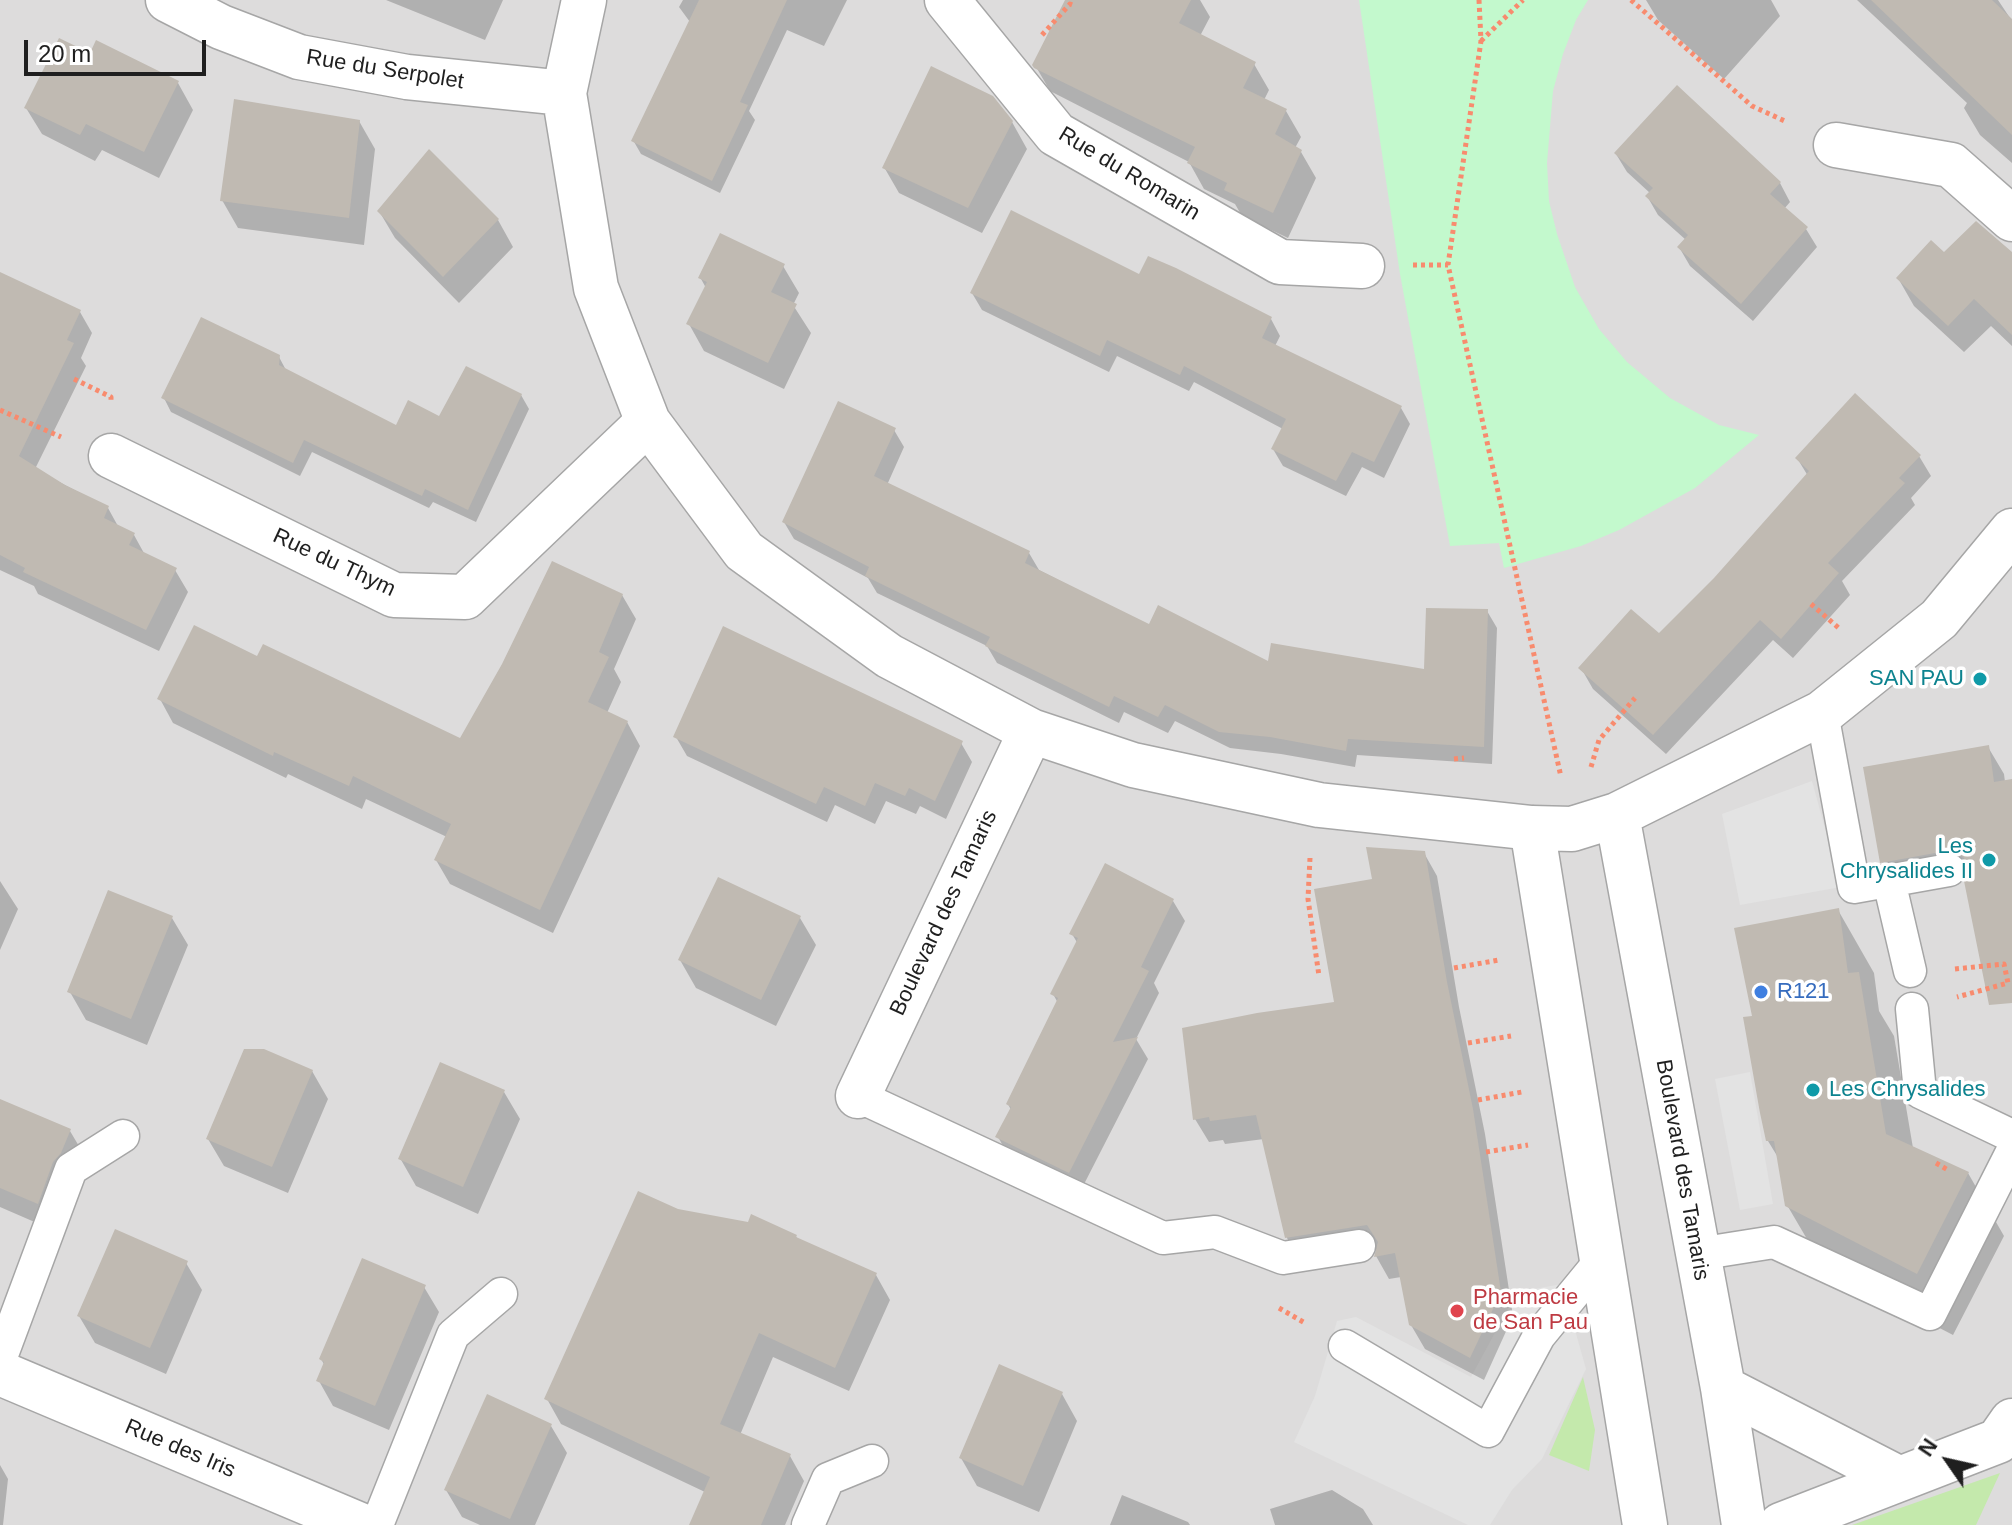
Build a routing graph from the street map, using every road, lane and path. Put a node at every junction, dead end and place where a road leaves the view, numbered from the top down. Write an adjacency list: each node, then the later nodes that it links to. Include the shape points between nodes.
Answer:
1 (168, 0): 10 (street, Rue du Serpolet, via 299,57 407,77)
2 (584, 0): 10 (street)
3 (947, 0): 13 (street, Rue du Romarin, via 1056,134 1280,262)
4 (1479, 0): 9 (path)
5 (1523, 0): 9 (path)
6 (1631, 0): 11 (path, via 1752,106)
7 (1075, 6): 8 (path, via 1070,4)
8 (1040, 37)
9 (1481, 41): 29 (path, via 1448,265)
10 (564, 93): 17 (street, via 596,288)
11 (1836, 145): 12 (street, via 1951,165)
12 (2012, 219)
13 (1362, 266)
14 (74, 379): 15 (path)
15 (111, 397)
16 (0, 410): 18 (path)
17 (648, 422): 18 (street, Rue du Thym, via 465,597 394,595); 24 (street, via 744,551 889,656)
18 (111, 456)
19 (2012, 531): 23 (street, via 1939,619)
20 (1811, 604): 21 (path)
21 (1850, 638)
22 (1635, 698): 25 (path)
23 (1822, 713): 28 (street); 32 (lane, via 1854,887)
24 (1031, 731): 29 (street, via 1133,765 1319,805); 41 (street, Boulevard des Tamaris)
25 (1599, 740)
26 (1464, 758): 27 (path)
27 (1454, 759)
28 (1617, 815): 29 (street); 51 (street, Boulevard des Tamaris)
29 (1552, 828): 52 (street)
30 (1310, 846): 36 (path, via 1308,899)
31 (1949, 870): 32 (lane)
32 (1889, 881): 35 (lane)
33 (1501, 960): 34 (path)
34 (1454, 968)
35 (1910, 971): 37 (path, via 2004,964 2008,983)
36 (1319, 976)
37 (1912, 1009): 44 (lane, via 1920,1092)
38 (1513, 1035): 39 (path)
39 (1468, 1043)
40 (1524, 1092): 42 (path)
41 (858, 1096): 50 (lane, via 1163,1238 1215,1232 1283,1258)
42 (1478, 1100)
43 (123, 1136): 55 (lane, via 71,1169)
44 (2012, 1136)
45 (1532, 1144): 46 (path)
46 (1486, 1152)
47 (2012, 1152): 51 (lane, via 1930,1314 1774,1242)
48 (1936, 1163): 49 (path)
49 (1951, 1171)
50 (1359, 1246)
51 (1698, 1254): 57 (street, Boulevard des Tamaris)
52 (1603, 1258): 54 (lane, via 1539,1336 1488,1431); 65 (street)
53 (501, 1294): 63 (lane, via 453,1335)
54 (1345, 1346)
55 (0, 1360)
56 (0, 1373): 61 (street, Rue des Iris)
57 (1723, 1388): 60 (street); 66 (street, Boulevard des Tamaris)
58 (2012, 1421): 60 (street, via 1998,1441)
59 (872, 1461): 64 (lane, via 828,1479)
60 (1898, 1478): 67 (street)
61 (313, 1516): 62 (street, Rue des Iris)
62 (360, 1525)
63 (377, 1525)
64 (808, 1525)
65 (1645, 1525)
66 (1744, 1525)
67 (1781, 1525)

